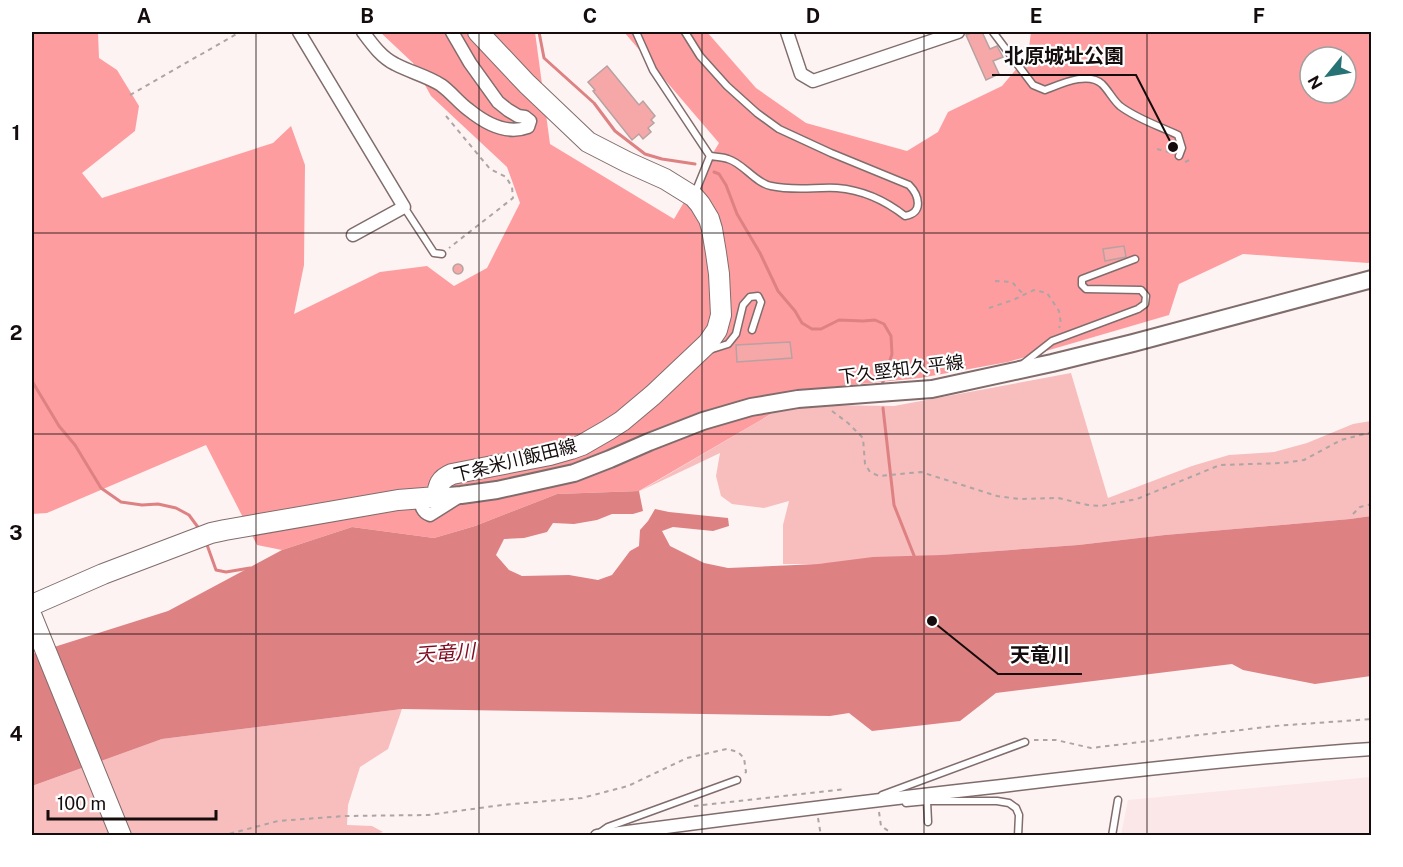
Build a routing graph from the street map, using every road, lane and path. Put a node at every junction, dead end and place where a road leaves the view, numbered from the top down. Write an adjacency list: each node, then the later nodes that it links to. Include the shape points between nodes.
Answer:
1 (240, 32): 11 (path)
2 (299, 32): 17 (street)
3 (363, 32): 4 (street, via 393,63 441,85 484,121 502,129 528,128 530,121 498,102)
4 (452, 32)
5 (478, 32): 16 (main road, 下条米川飯田線, via 588,142)
6 (636, 32): 14 (lane, via 653,70)
7 (686, 32): 14 (lane, via 700,56 757,113 779,129 909,185 917,195 917,208 905,216 862,192 770,186 730,159)
8 (787, 32): 9 (street, via 801,74 813,81)
9 (958, 32)
10 (993, 32): 15 (lane, via 1033,85 1045,90 1077,79 1101,83 1120,105 1178,135 1182,148)
11 (130, 95)
12 (447, 116): 19 (path, via 490,169 506,177 513,198)
13 (1157, 149): 15 (path)
14 (710, 156): 16 (lane)
15 (1179, 156)
16 (694, 197): 27 (main road, 下条米川飯田線, via 712,229 721,305 717,330)
17 (404, 207): 18 (street); 19 (lane, via 434,253)
18 (353, 236)
19 (442, 254)
20 (1135, 259): 26 (lane, via 1082,279 1082,285 1086,289 1141,290 1146,296 1145,304)
21 (1371, 279): 28 (main road, 下久堅知久平線)
22 (995, 281): 23 (path, via 1012,282)
23 (1024, 295): 24 (path); 26 (path, via 1034,290 1047,293 1054,301 1061,324)
24 (989, 308)
25 (752, 330): 27 (lane, via 761,302 758,296 750,297 743,305 736,334 728,344)
26 (1052, 341): 28 (lane)
27 (697, 354): 31 (main road, 下条米川飯田線, via 622,421 582,445 452,474)
28 (1015, 371): 31 (main road, 下久堅知久平線, via 932,389 798,399 751,407 703,421 574,473 497,490)
29 (832, 411): 30 (path, via 863,438 865,464 879,476 921,472 997,496 1058,498 1101,506 1137,499 1220,465 1304,460 1341,440)
30 (1371, 432)
31 (428, 497): 34 (main road, via 203,536 103,574)
32 (1371, 504): 33 (path)
33 (1353, 514)
34 (32, 615): 46 (main road)
35 (1371, 719): 36 (path, via 1274,726 1091,748 1056,740)
36 (1025, 742): 40 (lane)
37 (1371, 749): 40 (street, via 1141,769)
38 (737, 780): 47 (path, via 746,772 744,758 727,749 687,758 628,786 582,798 428,815 278,821); 48 (lane, via 608,828)
39 (845, 789): 43 (path)
40 (877, 800): 42 (lane, via 893,804); 44 (street); 50 (path, via 882,826)
41 (1118, 800): 52 (lane)
42 (927, 801): 45 (lane); 51 (lane, via 1009,803 1019,815)
43 (691, 806)
44 (816, 807): 48 (street); 49 (path)
45 (928, 822)
46 (121, 836)
47 (220, 836)
48 (596, 836)
49 (821, 836)
50 (890, 836)
51 (1018, 836)
52 (1112, 836)

